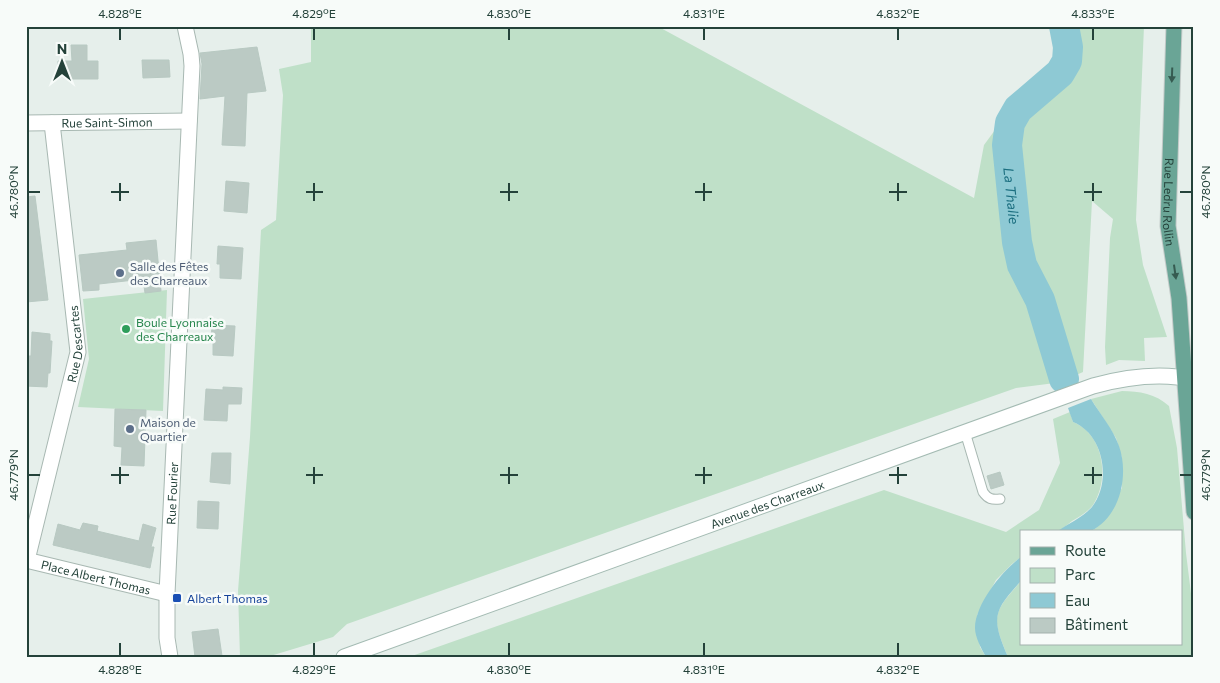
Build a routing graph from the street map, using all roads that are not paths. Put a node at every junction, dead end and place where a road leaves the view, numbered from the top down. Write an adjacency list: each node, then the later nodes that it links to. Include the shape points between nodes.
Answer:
1 (184, 26): 3 (street, Rue Fourier, via 192,66)
2 (1174, 26): 6 (main road, Rue Ledru Rollin, one-way to 6, via 1168,226)
3 (189, 121): 5 (street, Rue Saint-Simon); 11 (street, Rue Fourier)
4 (26, 123): 5 (street, Rue Saint-Simon)
5 (52, 123): 10 (street, Rue Descartes, via 78,352)
6 (1189, 379): 7 (street, Avenue des Charreaux, via 1139,377 1093,386); 9 (main road, Rue Ledru Rollin)
7 (965, 432): 8 (lane, via 983,492 987,498); 13 (street, Avenue des Charreaux)
8 (1000, 499)
9 (1194, 512)
10 (26, 560): 11 (street, Place Albert Thomas)
11 (167, 594): 12 (street, Rue Fourier)
12 (170, 657)
13 (344, 657)

